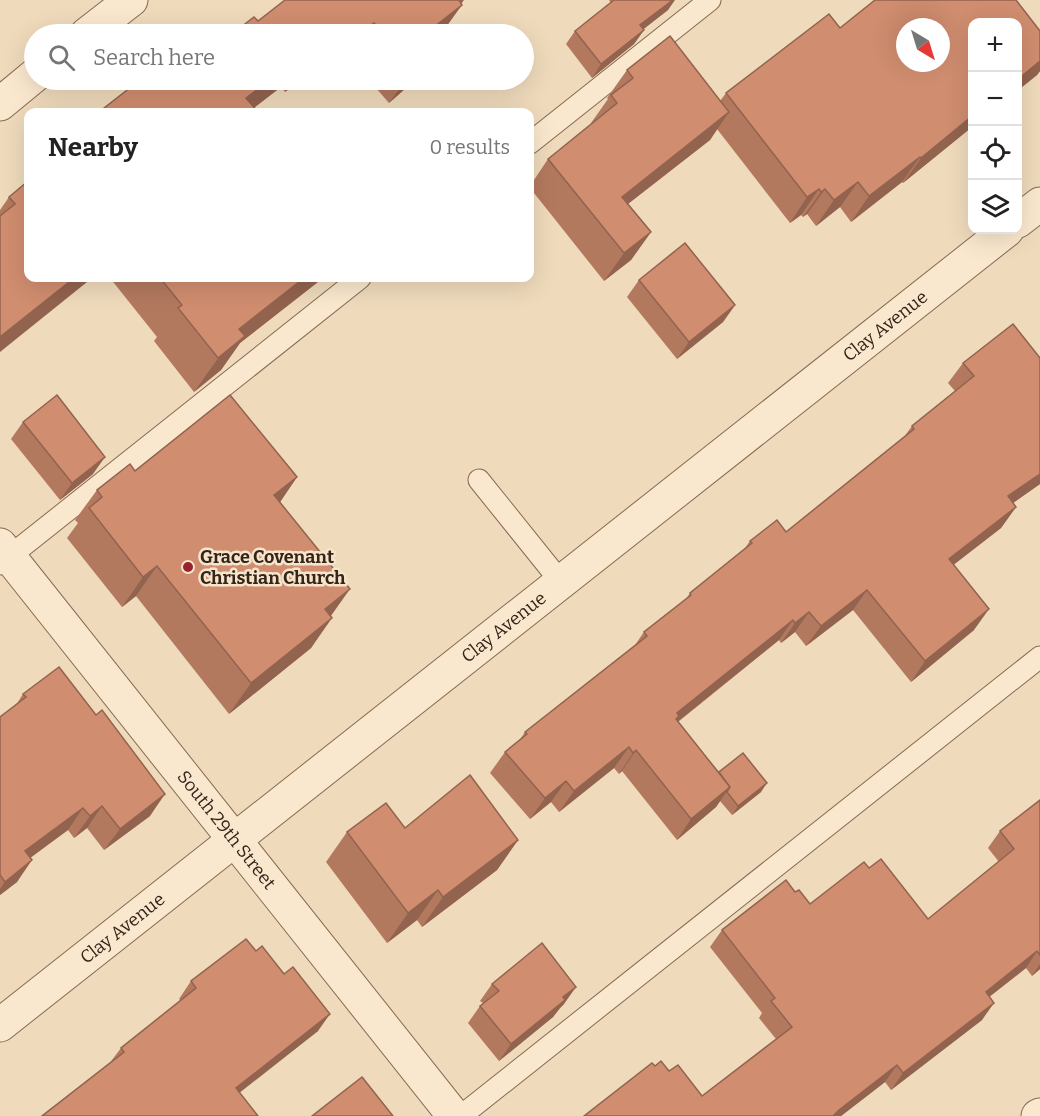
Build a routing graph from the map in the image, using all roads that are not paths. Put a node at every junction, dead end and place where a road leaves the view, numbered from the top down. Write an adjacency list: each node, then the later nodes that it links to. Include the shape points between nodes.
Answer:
1 (131, 0): 3 (street)
2 (710, 0): 6 (lane)
3 (100, 24)
4 (24, 84): 5 (street)
5 (0, 104)
6 (534, 140)
7 (1040, 204): 8 (street)
8 (1022, 217)
9 (1002, 234): 13 (street, Clay Avenue)
10 (355, 282): 12 (lane)
11 (479, 480): 13 (lane)
12 (3, 555): 15 (street, South 29th Street)
13 (561, 582): 15 (street, Clay Avenue)
14 (1040, 657): 18 (lane)
15 (235, 840): 16 (street, Clay Avenue); 17 (street, South 29th Street)
16 (0, 1025)
17 (454, 1116)
18 (461, 1116)

